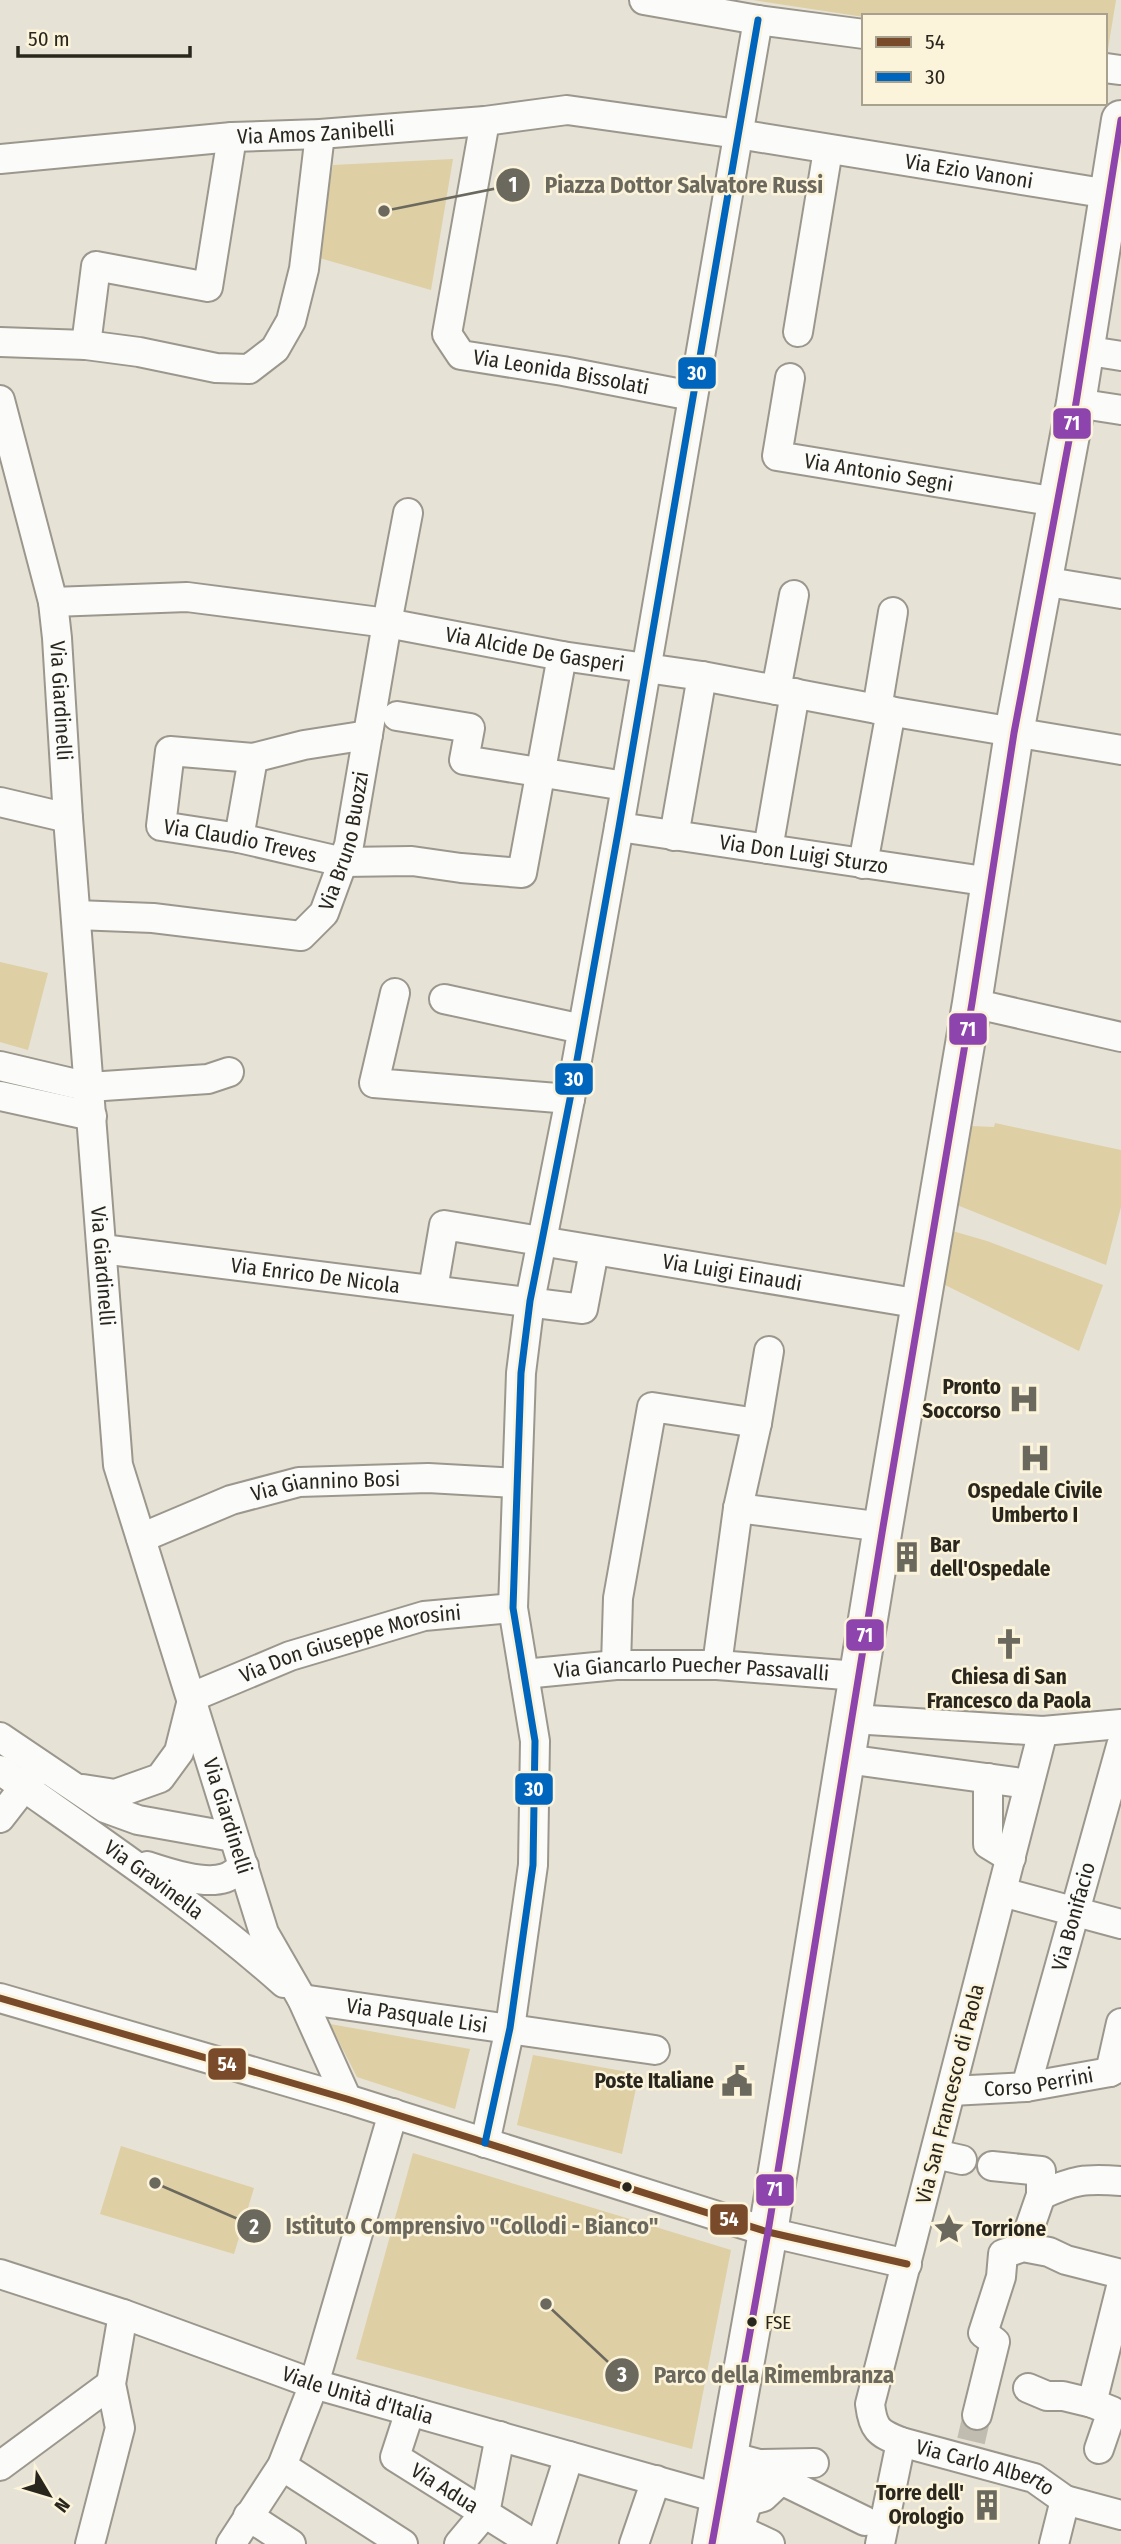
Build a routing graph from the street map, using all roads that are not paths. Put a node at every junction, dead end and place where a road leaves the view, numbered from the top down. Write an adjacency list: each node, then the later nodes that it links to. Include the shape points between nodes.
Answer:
1 (644, 0): 2 (street)
2 (758, 20): 3 (street); 7 (street)
3 (862, 34)
4 (1121, 120): 11 (street)
5 (485, 121): 6 (street, Via Amos Zanibelli); 7 (street, Via Amos Zanibelli, via 567,110); 18 (street, Via Leonida Bissolati, via 447,334 461,355)
6 (320, 134): 8 (street, Via Amos Zanibelli); 14 (street, via 304,269 291,321 275,349 249,369 216,368)
7 (738, 134): 9 (street, Via Ezio Vanoni); 18 (street)
8 (232, 137): 10 (street, Via Amos Zanibelli); 14 (street, via 208,286 96,267)
9 (828, 150): 11 (street, Via Ezio Vanoni); 12 (street)
10 (0, 159)
11 (1109, 194): 15 (street)
12 (798, 332)
13 (0, 342): 14 (street)
14 (86, 345)
15 (1083, 350): 16 (street); 20 (street)
16 (1121, 356)
17 (790, 378): 22 (street, Via Antonio Segni, via 777,456)
18 (692, 396): 31 (street)
19 (0, 400): 27 (street, Via Giardinelli)
20 (1076, 402): 21 (street); 22 (street)
21 (1121, 410)
22 (1057, 502): 24 (street)
23 (408, 513): 29 (street, Via Bruno Buozzi)
24 (1042, 580): 25 (street); 36 (street)
25 (1121, 594)
26 (794, 595): 33 (street)
27 (53, 601): 29 (street, Via Alcide De Gasperi, via 187,597); 43 (street, Via Giardinelli)
28 (893, 612): 34 (street)
29 (387, 623): 30 (street, Via Alcide De Gasperi); 37 (street, Via Bruno Buozzi)
30 (562, 656): 31 (street, Via Alcide De Gasperi); 40 (street)
31 (645, 668): 32 (street, Via Alcide De Gasperi); 41 (street)
32 (702, 676): 33 (street, Via Alcide De Gasperi); 45 (street)
33 (786, 692): 34 (street, Via Alcide De Gasperi); 47 (street)
34 (884, 710): 36 (street, Via Alcide De Gasperi); 49 (street)
35 (397, 716): 40 (street, via 470,728 464,760)
36 (1014, 733): 38 (street, Via Alcide De Gasperi); 50 (street)
37 (368, 736): 39 (street); 48 (street, Via Bruno Buozzi)
38 (1121, 750)
39 (253, 758): 46 (street); 46 (street, Via Claudio Treves, via 170,751 161,826)
40 (540, 773): 41 (street); 48 (street, Via Claudio Treves, via 522,873 412,861)
41 (625, 786): 44 (street)
42 (0, 802): 43 (street)
43 (68, 818): 51 (street, Via Giardinelli)
44 (619, 827): 45 (street, Via Don Luigi Sturzo); 55 (street)
45 (674, 836): 47 (street, Via Don Luigi Sturzo)
46 (239, 838): 48 (street, Via Claudio Treves)
47 (768, 849): 49 (street, Via Don Luigi Sturzo)
48 (343, 862): 51 (street, Via Bruno Buozzi, via 324,913 301,936 153,918)
49 (863, 864): 50 (street, Via Don Luigi Sturzo)
50 (991, 882): 54 (street)
51 (76, 915): 59 (street, Via Giardinelli)
52 (395, 993): 61 (street, via 374,1083)
53 (444, 999): 55 (street)
54 (972, 1003): 56 (street); 68 (street)
55 (582, 1029): 61 (street)
56 (1121, 1037)
57 (0, 1066): 59 (street)
58 (229, 1072): 59 (street, via 208,1079)
59 (89, 1087): 62 (street, Via Giardinelli)
60 (0, 1096): 62 (street)
61 (570, 1099): 63 (street)
62 (92, 1116): 64 (street, Via Giardinelli)
63 (542, 1242): 65 (street, Via Luigi Einaudi); 66 (street, Via Luigi Einaudi, via 444,1224); 67 (street)
64 (102, 1249): 66 (street, Via Enrico De Nicola); 74 (street, Via Giardinelli, via 118,1465)
65 (594, 1251): 67 (street, Via Enrico De Nicola, via 583,1309); 68 (street, Via Luigi Einaudi)
66 (433, 1289): 67 (street, Via Enrico De Nicola)
67 (530, 1301): 71 (street, via 521,1373)
68 (921, 1304): 73 (street)
69 (769, 1351): 70 (street)
70 (757, 1423): 72 (street); 76 (street, via 652,1407 618,1598)
71 (517, 1483): 74 (street, Via Giannino Bosi, via 428,1478 299,1482 232,1500); 75 (street)
72 (738, 1508): 73 (street); 77 (street)
73 (883, 1527): 79 (street)
74 (142, 1538): 80 (street, Via Giardinelli)
75 (513, 1608): 78 (street); 80 (street, Via Don Giuseppe Morosini, via 424,1616 290,1656)
76 (616, 1665): 77 (street, Via Giancarlo Puecher Passavalli); 78 (street, Via Giancarlo Puecher Passavalli)
77 (717, 1665): 79 (street, Via Giancarlo Puecher Passavalli)
78 (524, 1674): 104 (street, via 535,1741 533,1865)
79 (858, 1676): 81 (street)
80 (192, 1697): 91 (street, Via Gravinella, via 179,1752 160,1778 115,1794); 94 (street, Via Giardinelli)
81 (853, 1718): 83 (street); 86 (street)
82 (1121, 1724): 83 (street)
83 (1044, 1731): 90 (street, Via San Francesco di Paola)
84 (0, 1737): 88 (street, Via Gravinella)
85 (1121, 1746): 93 (street, Via Bonifacio)
86 (846, 1759): 89 (street); 115 (street)
87 (0, 1770): 88 (street, Via Gravinella)
88 (32, 1776): 91 (street, Via Gravinella); 92 (street); 96 (street, Via Gravinella)
89 (988, 1779): 90 (street); 95 (street, via 988,1844)
90 (1029, 1784): 95 (street, Via San Francesco di Paola)
91 (72, 1787): 94 (street, Via Gravinella, via 105,1808 138,1820)
92 (0, 1818)
93 (1110, 1832): 99 (street, Via Bonifacio)
94 (233, 1837): 97 (street, Via Giardinelli)
95 (1011, 1858): 98 (street, Via San Francesco di Paola)
96 (134, 1863): 97 (street, via 214,1880 228,1878); 102 (street, Via Gravinella, via 241,1945)
97 (244, 1866): 102 (street, Via Giardinelli, via 264,1933)
98 (1002, 1892): 99 (street); 108 (street, Via San Francesco di Paola)
99 (1074, 1912): 100 (street); 107 (street, Via Bonifacio)
100 (1121, 1924)
101 (0, 1997): 109 (street)
102 (302, 1999): 104 (street, Via Pasquale Lisi); 109 (street, Via Giardinelli)
103 (1121, 2023): 106 (street)
104 (510, 2028): 105 (street, Via Pasquale Lisi); 111 (street)
105 (654, 2050)
106 (1115, 2069): 107 (street, Corso Perrini)
107 (1026, 2087): 108 (street, Corso Perrini)
108 (951, 2091): 117 (street, Via San Francesco di Paola, via 948,2157)
109 (347, 2099): 110 (street)
110 (393, 2113): 111 (street); 124 (street)
111 (485, 2143): 115 (street)
112 (992, 2166): 114 (street, via 1041,2171)
113 (1121, 2181): 114 (street, via 1071,2182)
114 (1041, 2194): 116 (street)
115 (768, 2232): 117 (street); 132 (street)
116 (1013, 2251): 119 (street, via 1049,2252); 122 (street, via 983,2333 995,2342)
117 (907, 2264): 129 (street, Via San Francesco di Paola, via 870,2404 872,2423 882,2434)
118 (0, 2274): 121 (street, Viale Unità d'Italia)
119 (1121, 2274)
120 (1121, 2287): 125 (street)
121 (123, 2314): 123 (street); 124 (street, Viale Unità d'Italia)
122 (1009, 2380): 125 (street, via 1047,2396); 128 (street)
123 (111, 2384): 134 (street); 143 (street, via 120,2428)
124 (314, 2384): 126 (street, Viale Unità d'Italia); 135 (street)
125 (1092, 2403): 130 (street, via 1112,2411)
126 (410, 2411): 127 (street, Viale Unità d'Italia); 139 (street, Via Adua, via 395,2457)
127 (500, 2437): 131 (street, Viale Unità d'Italia); 139 (street)
128 (972, 2439): 129 (street, Via Carlo Alberto); 137 (street, Via Carlo Alberto)
129 (901, 2442): 142 (street)
130 (1099, 2449)
131 (569, 2456): 136 (street, Viale Unità d'Italia); 149 (street)
132 (744, 2460): 133 (street); 141 (street)
133 (814, 2463)
134 (0, 2466)
135 (282, 2466): 140 (street); 146 (street)
136 (656, 2480): 141 (street, Viale Unità d'Italia); 150 (street)
137 (1065, 2500): 138 (street, Via Carlo Alberto); 152 (street)
138 (1119, 2510)
139 (485, 2513): 147 (street); 148 (street, Via Adua)
140 (248, 2516): 144 (street); 145 (street)
141 (731, 2523): 142 (street, via 781,2480); 151 (street, Viale Unità d'Italia)
142 (872, 2532)
143 (90, 2544)
144 (230, 2544)
145 (291, 2544)
146 (403, 2544)
147 (459, 2544)
148 (534, 2544)
149 (541, 2544)
150 (634, 2544)
151 (771, 2544)
152 (1054, 2544)

